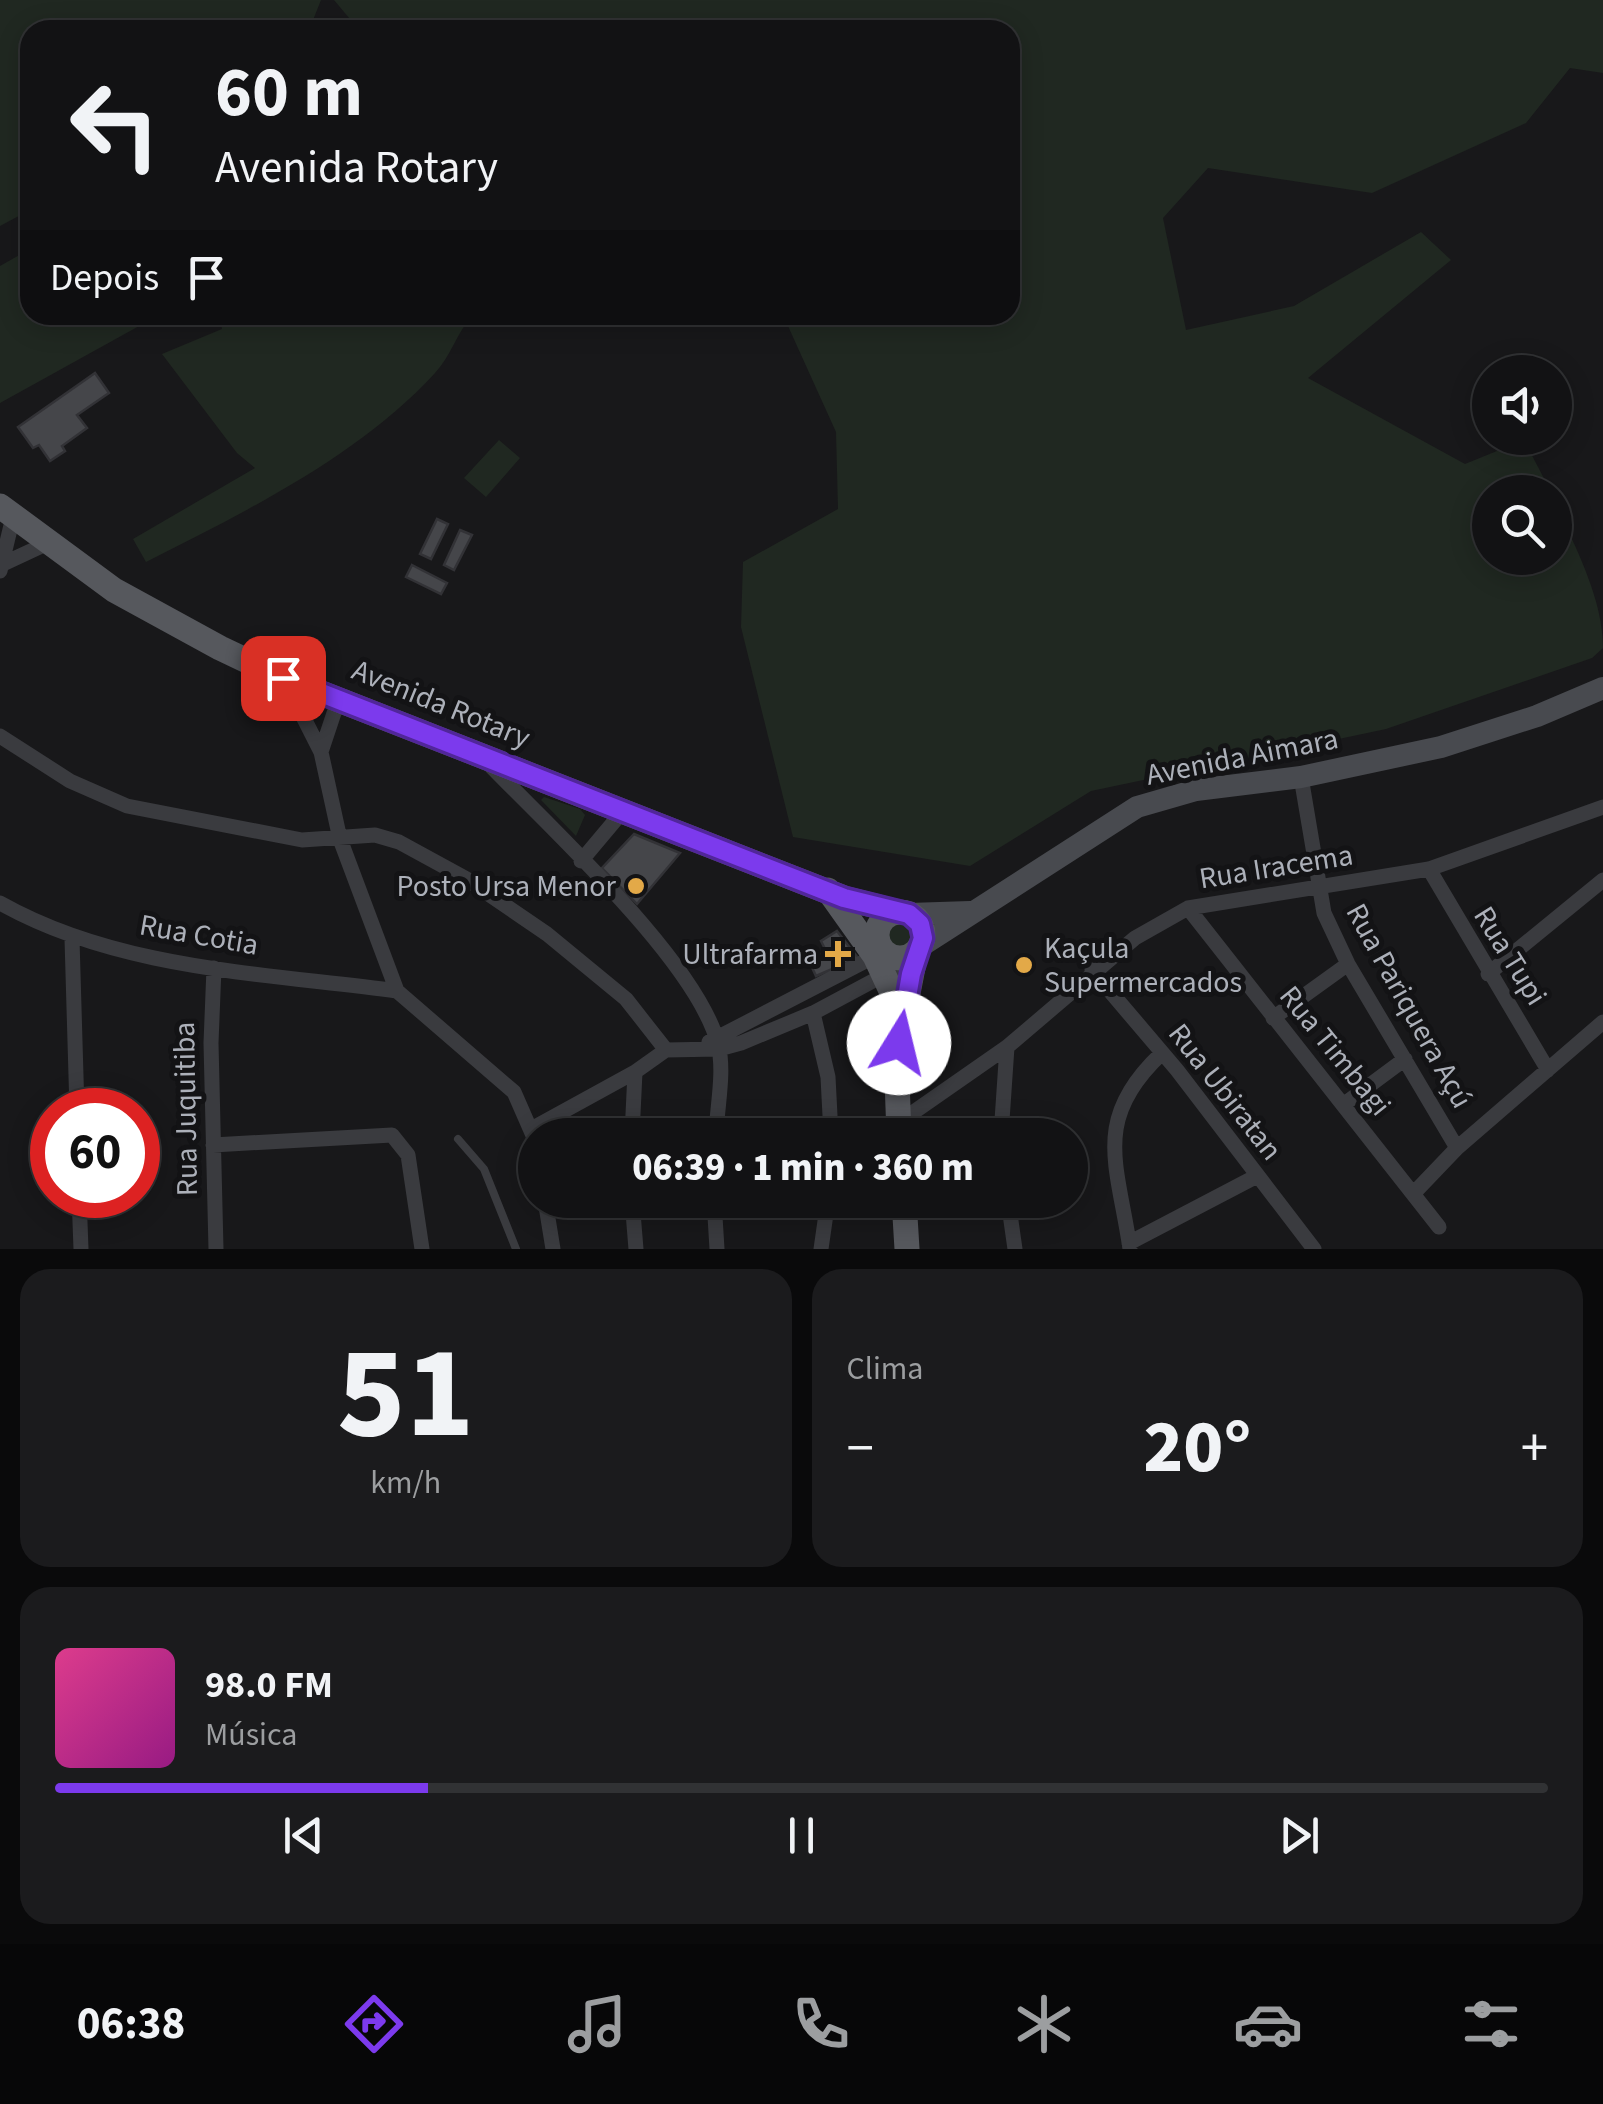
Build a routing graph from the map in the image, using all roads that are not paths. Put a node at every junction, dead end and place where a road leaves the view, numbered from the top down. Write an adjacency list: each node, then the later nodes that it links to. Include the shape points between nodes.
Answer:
1 (7, 512): 2 (main road, Avenida Rotary); 3 (street)
2 (48, 544): 3 (street); 4 (main road, Avenida Rotary, via 155,614)
3 (1, 568)
4 (283, 678): 6 (main road, Avenida Rotary); 8 (street)
5 (1603, 688): 10 (main road, Avenida Aimara, via 1441,747)
6 (339, 698): 8 (street); 9 (main road, Avenida Rotary)
7 (0, 736): 13 (street, via 70,781 127,806 302,840)
8 (321, 752): 13 (street)
9 (480, 755): 12 (main road, Avenida Rotary); 14 (street)
10 (1301, 778): 17 (street, Rua Pariquera Açú); 21 (main road, Avenida Aimara, via 1196,790 1137,807)
11 (1603, 807): 15 (street, Rua Iracema)
12 (623, 811): 14 (street); 18 (main road, Avenida Rotary)
13 (340, 839): 30 (street); 37 (street, via 375,835 465,878 548,934 626,999)
14 (582, 861): 35 (street, via 672,962)
15 (1428, 869): 17 (street, Rua Iracema); 29 (street, Rua Tupi)
16 (1603, 880): 29 (street)
17 (1318, 889): 20 (street, Rua Iracema); 25 (street, Rua Pariquera Açú)
18 (828, 890): 22 (main road, Avenida Rotary); 26 (main road)
19 (0, 903): 23 (street, Rua Cotia)
20 (1188, 908): 28 (street, Rua Iracema); 32 (street, Rua Timbagi)
21 (979, 910): 22 (main road); 24 (main road, Avenida Aimara)
22 (904, 913): 24 (main road, via 920,924); 24 (main road, via 882,922 878,943 888,955)
23 (72, 939): 27 (street, Rua Cotia); 42 (street)
24 (915, 952): 26 (street); 34 (main road)
25 (1348, 964): 32 (street); 39 (street, Rua Pariquera Açú)
26 (880, 965): 31 (street); 34 (main road, via 894,998); 35 (street)
27 (214, 968): 30 (street, Rua Cotia); 53 (street, Rua Juquitiba)
28 (1092, 970): 36 (street, Rua Iracema); 38 (street, Rua Ubiratan)
29 (1488, 974): 40 (street, Rua Tupi)
30 (397, 991): 44 (street, via 514,1092)
31 (813, 1014): 35 (street); 48 (street)
32 (1273, 1018): 43 (street, Rua Timbagi)
33 (1603, 1022): 40 (street)
34 (899, 1043): 49 (main road)
35 (712, 1044): 37 (street); 47 (street)
36 (1007, 1046): 50 (street, Rua Iracema); 51 (street)
37 (666, 1050): 41 (street)
38 (1161, 1054): 55 (street, Rua Ubiratan); 65 (street, via 1132,1084 1117,1114 1116,1161)
39 (1405, 1059): 43 (street); 54 (street, Rua Pariquera Açú)
40 (1548, 1070): 54 (street)
41 (635, 1072): 45 (street); 46 (street)
42 (76, 1088)
43 (1343, 1104): 56 (street, Rua Timbagi)
44 (526, 1118)
45 (560, 1118)
46 (633, 1118)
47 (715, 1118)
48 (830, 1118)
49 (898, 1118)
50 (912, 1118)
51 (1002, 1118)
52 (458, 1139): 69 (lane, via 484,1169)
53 (213, 1145): 67 (street, Rua Juquitiba); 68 (street, via 392,1135 408,1156)
54 (1457, 1148): 56 (street)
55 (1257, 1176): 65 (street); 76 (street, Rua Ubiratan)
56 (1413, 1194): 64 (street, Rua Timbagi)
57 (80, 1218): 66 (street)
58 (548, 1218): 70 (street)
59 (633, 1218): 71 (street)
60 (715, 1218): 72 (street)
61 (825, 1218): 73 (street)
62 (905, 1218): 74 (main road)
63 (1011, 1218): 75 (street)
64 (1439, 1227)
65 (1129, 1246)
66 (81, 1249)
67 (216, 1249)
68 (422, 1249)
69 (516, 1249)
70 (553, 1249)
71 (636, 1249)
72 (718, 1249)
73 (821, 1249)
74 (907, 1249)
75 (1015, 1249)
76 (1314, 1249)

